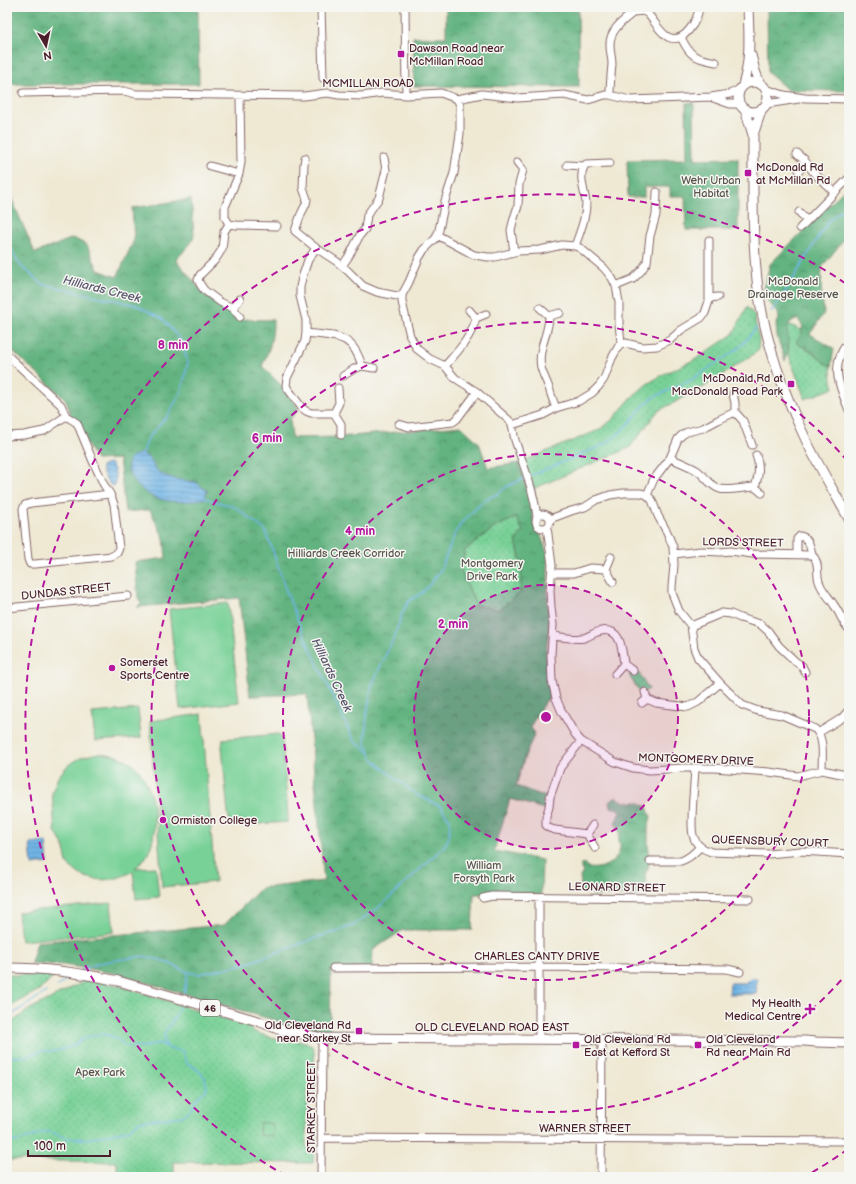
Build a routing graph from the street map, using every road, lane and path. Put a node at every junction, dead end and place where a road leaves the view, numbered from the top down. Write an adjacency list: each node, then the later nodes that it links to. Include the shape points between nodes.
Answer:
1 (321, 7): 9 (street)
2 (405, 7): 13 (street)
3 (699, 7): 6 (street, via 693,24)
4 (748, 7): 7 (main road)
5 (633, 9): 6 (street, via 647,13 668,37); 14 (street, via 616,27 610,38)
6 (681, 36): 8 (street, via 690,52 700,59)
7 (749, 48): 10 (main road, via 755,71); 11 (main road, via 747,72)
8 (713, 60)
9 (323, 78)
10 (763, 86): 11 (main road, via 751,82); 18 (street, via 784,95); 20 (main road, via 768,94)
11 (741, 87): 16 (street, MCMILLAN ROAD, via 730,94); 21 (main road, via 738,99)
12 (23, 93): 15 (street, MCMILLAN ROAD, via 124,91 136,94)
13 (406, 95): 15 (street, MCMILLAN ROAD, via 382,93 362,96 327,93 304,96); 17 (street, MCMILLAN ROAD, via 441,93)
14 (610, 95): 16 (street, MCMILLAN ROAD, via 630,100); 17 (street, MCMILLAN ROAD, via 588,100 564,95 518,98 482,94)
15 (240, 96): 33 (street)
16 (711, 97): 21 (street, MCMILLAN ROAD)
17 (458, 98): 42 (street, via 458,152)
18 (805, 98): 19 (street); 20 (street)
19 (849, 99)
20 (764, 106): 21 (main road, via 754,112); 22 (main road)
21 (742, 107): 22 (main road)
22 (753, 135): 91 (main road, via 756,264 766,329 776,368 792,410)
23 (797, 154): 27 (street)
24 (305, 158): 45 (street, via 303,188 307,200 295,230)
25 (384, 158): 49 (street, via 386,170 379,198 367,215 365,228)
26 (517, 162): 48 (street, via 526,171 519,184 518,206 511,230)
27 (806, 162): 32 (street); 36 (street)
28 (610, 164): 31 (street)
29 (567, 165): 31 (street)
30 (210, 166): 33 (street)
31 (584, 166): 44 (street, via 582,180 586,208)
32 (799, 171)
33 (239, 174): 39 (street, via 225,207 225,217)
34 (849, 178): 36 (street)
35 (657, 192): 50 (street, via 657,211 650,236 647,262 633,279)
36 (834, 192): 38 (street)
37 (799, 212): 38 (street)
38 (807, 221): 41 (street)
39 (229, 224): 40 (street); 55 (street, via 224,232 222,249 198,280 213,298)
40 (277, 226)
41 (800, 228)
42 (437, 235): 48 (street, via 481,257 495,257); 51 (street, via 421,254)
43 (709, 240): 46 (street)
44 (575, 246): 48 (street, via 562,245); 50 (street, via 604,268)
45 (316, 248): 49 (street); 63 (street, via 304,270 300,287)
46 (709, 250): 47 (street); 53 (street)
47 (717, 250)
48 (514, 252)
49 (342, 266): 51 (street, via 370,289)
50 (616, 286): 65 (street)
51 (402, 297): 68 (street, via 413,343 423,354)
52 (718, 297): 53 (street)
53 (709, 298): 65 (street, via 701,318 663,344 642,347)
54 (240, 299): 55 (street)
55 (233, 308): 61 (street)
56 (540, 308): 60 (street)
57 (469, 310): 62 (street)
58 (560, 313): 60 (street)
59 (486, 314): 62 (street)
60 (549, 316): 74 (street, via 548,330 540,352 540,366)
61 (240, 317)
62 (476, 318): 68 (street, via 469,338)
63 (306, 333): 67 (street, via 331,335 343,339 355,349); 77 (street, via 286,386 306,411)
64 (849, 341): 75 (street, via 840,356 837,372 839,386)
65 (621, 342): 74 (street, via 604,379 592,393 579,401)
66 (7, 355): 78 (street, via 61,405)
67 (362, 366): 69 (street); 70 (street)
68 (445, 366): 72 (street, via 455,378)
69 (374, 368)
70 (343, 376)
71 (338, 388): 77 (street, via 340,403)
72 (477, 392): 79 (street, via 452,422 410,427); 80 (street)
73 (733, 394): 76 (street)
74 (556, 408): 80 (street)
75 (849, 410)
76 (735, 412): 83 (street, via 743,420); 85 (street, via 682,435)
77 (334, 413): 81 (street, via 341,424)
78 (66, 416): 82 (street, via 44,431); 88 (street, via 76,423)
79 (398, 424)
80 (512, 425): 90 (street, via 536,503)
81 (341, 435)
82 (7, 436)
83 (751, 441)
84 (756, 454): 86 (street, via 760,462)
85 (670, 458): 86 (street, via 700,472 720,489); 89 (street, via 654,479)
86 (755, 487): 87 (street)
87 (762, 493)
88 (110, 494): 88 (street, via 25,505 23,509 30,564 112,556 117,553 119,548 115,511)
89 (647, 495): 90 (street, via 610,495 585,507); 93 (street, via 652,500 667,532)
90 (544, 517): 92 (street, via 550,522); 92 (street, via 536,523)
91 (849, 519)
92 (544, 528): 98 (street, MONTGOMERY DRIVE)
93 (674, 554): 94 (street, LORDS STREET, via 730,551); 102 (street, via 672,593 679,611)
94 (797, 554): 95 (street, LORDS STREET); 95 (street, via 797,539 803,536)
95 (812, 555): 103 (street, via 817,562 820,586 836,606)
96 (611, 557): 97 (street)
97 (606, 569): 98 (street, via 590,568 574,573); 99 (street)
98 (552, 573): 104 (street, MONTGOMERY DRIVE, via 550,591)
99 (613, 582)
100 (128, 596): 101 (street, DUNDAS STREET)
101 (7, 608)
102 (691, 626): 105 (street, via 722,613 731,614 764,627 779,646 804,669); 109 (street, via 698,658)
103 (849, 629)
104 (553, 636): 106 (street, via 584,638 600,631 612,632 622,645); 113 (street, MONTGOMERY DRIVE, via 551,662 555,694 565,719)
105 (809, 662)
106 (624, 664): 107 (street); 108 (street)
107 (633, 671)
108 (615, 674)
109 (720, 683): 110 (street, via 688,707 656,703); 112 (street, via 742,705 785,716)
110 (644, 698)
111 (849, 710): 112 (street, via 842,718)
112 (818, 733): 115 (street, via 821,741)
113 (581, 741): 114 (street, MONTGOMERY DRIVE, via 605,757 633,768); 118 (street, via 560,768 550,797 546,825 555,830)
114 (696, 768): 115 (street, MONTGOMERY DRIVE, via 798,776); 119 (street, QUEENSBURY COURT, via 692,834)
115 (822, 770): 116 (street, MONTGOMERY DRIVE)
116 (849, 774)
117 (593, 825): 118 (street)
118 (587, 834): 120 (street)
119 (700, 847): 121 (street, QUEENSBURY COURT, via 711,852 768,854 801,851); 122 (street, via 691,857 681,861)
120 (595, 848)
121 (849, 854)
122 (650, 861)
123 (539, 897): 124 (street, LEONARD STREET); 125 (street, LEONARD STREET); 126 (street)
124 (483, 898)
125 (750, 899)
126 (538, 967): 128 (street, CHARLES CANTY DRIVE); 129 (street, CHARLES CANTY DRIVE, via 726,969); 131 (street)
127 (7, 968): 130 (main road, 46, via 60,970 118,981 278,1029)
128 (333, 968)
129 (740, 972)
130 (322, 1038): 131 (main road, OLD CLEVELAND ROAD EAST / 46); 136 (street, STARKEY STREET)
131 (539, 1038): 133 (main road, OLD CLEVELAND ROAD EAST / 46)
132 (849, 1038): 134 (main road, OLD CLEVELAND ROAD EAST / 46)
133 (602, 1039): 134 (main road, OLD CLEVELAND ROAD EAST / 46); 137 (street)
134 (805, 1041): 135 (main road, OLD CLEVELAND ROAD EAST / 46)
135 (849, 1043)
136 (322, 1138): 137 (street, WARNER STREET); 139 (street, STARKEY STREET)
137 (601, 1139): 138 (street, WARNER STREET); 140 (street)
138 (849, 1141)
139 (321, 1177)
140 (601, 1177)

